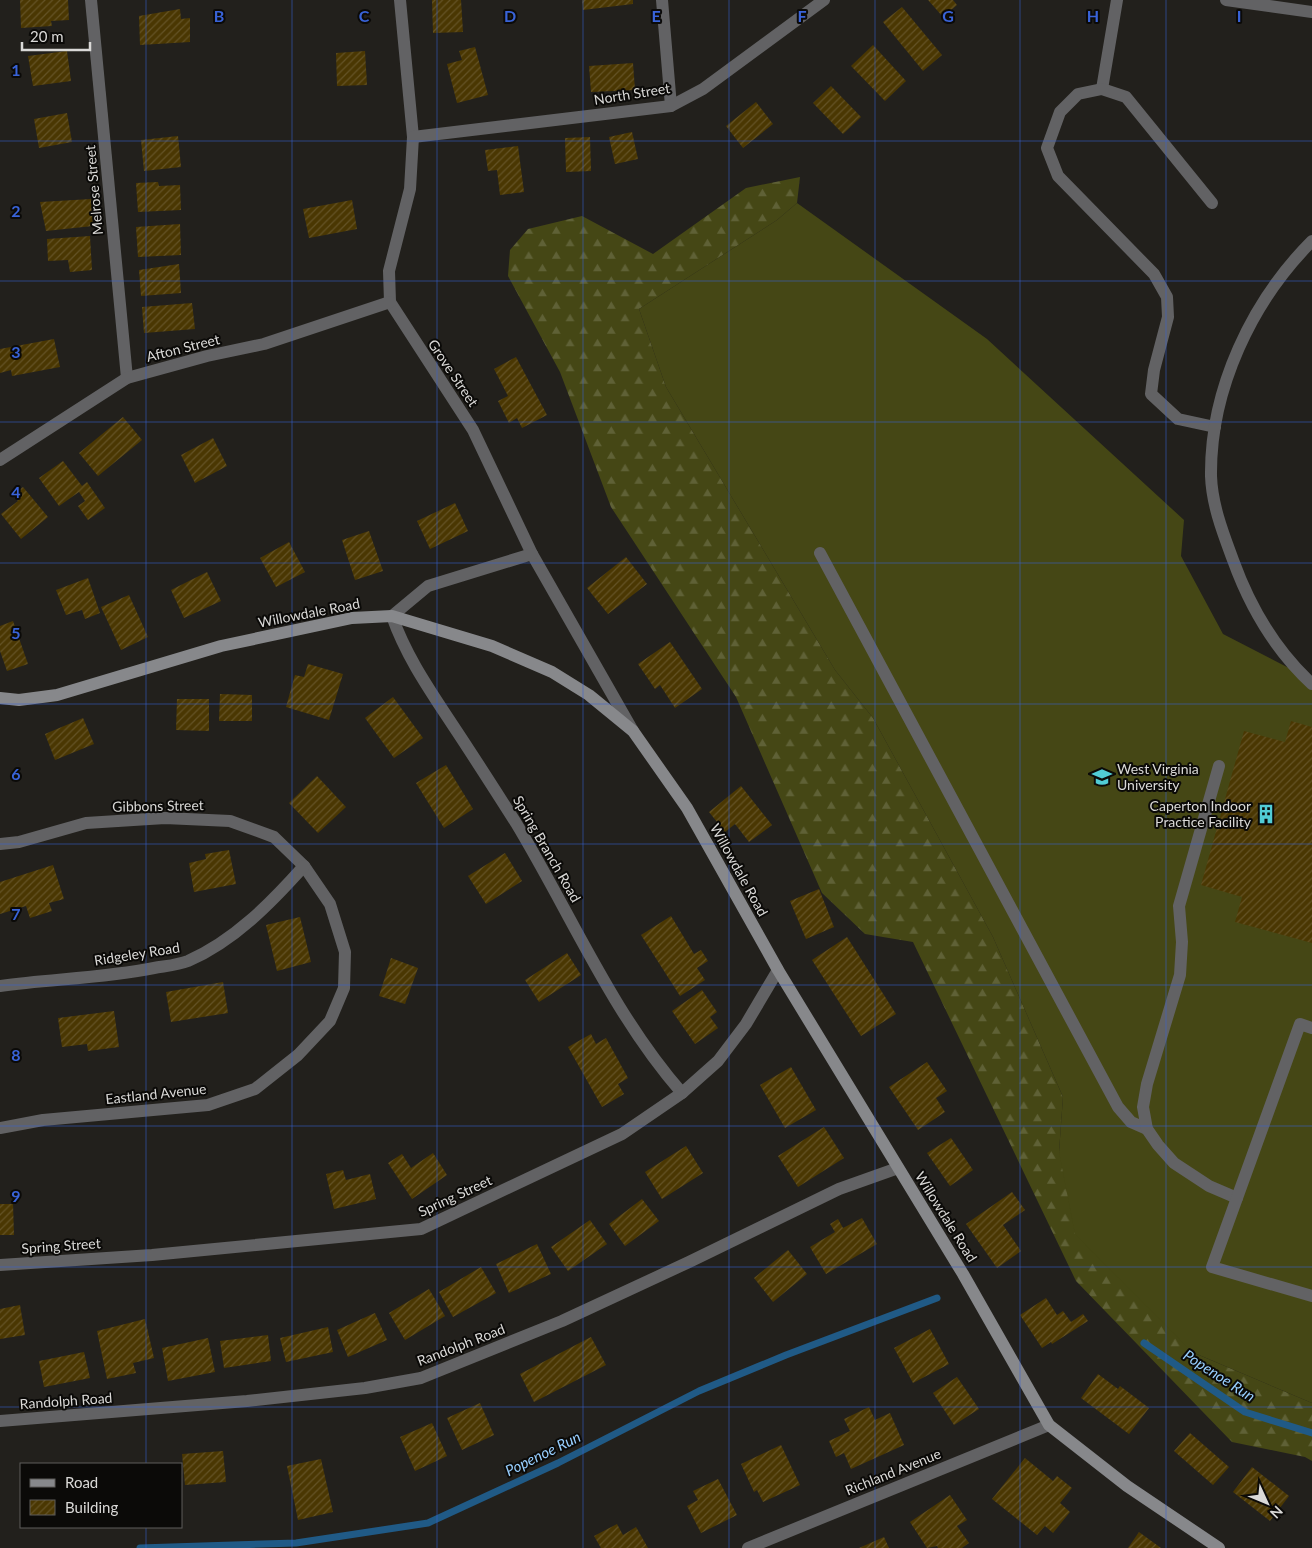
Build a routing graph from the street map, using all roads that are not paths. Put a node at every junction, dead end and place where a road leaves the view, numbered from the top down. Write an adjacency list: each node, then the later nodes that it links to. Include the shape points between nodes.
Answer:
1 (91, 0): 14 (street, Melrose Street)
2 (400, 0): 10 (street, Grove Street)
3 (662, 0): 9 (street)
4 (824, 0): 9 (street, North Street, via 703,90)
5 (1117, 0): 8 (street)
6 (1226, 0): 7 (street)
7 (1312, 12)
8 (1102, 89): 11 (street, via 1126,97); 15 (street, via 1078,94 1060,112 1047,148 1058,176 1154,274 1166,297 1168,317 1154,370 1152,394 1178,419)
9 (671, 106): 10 (street, North Street)
10 (413, 136): 13 (street, Grove Street, via 410,189 389,271)
11 (1212, 203)
12 (1312, 241): 15 (street, via 1290,263 1252,319 1229,372)
13 (390, 302): 14 (street, Afton Street, via 264,344); 18 (street, Grove Street, via 473,430)
14 (127, 378): 16 (street, Afton Street)
15 (1215, 426): 20 (street, via 1211,476 1216,513 1242,586 1267,632)
16 (0, 460)
17 (820, 553): 31 (street, via 1118,1107 1131,1122)
18 (532, 554): 19 (street, via 428,586); 22 (street, Grove Street)
19 (392, 616): 21 (street, Willowdale Road, via 352,618 222,646 57,695 19,700); 22 (street, Willowdale Road, via 492,646 552,672 589,695); 29 (street, Spring Branch Road, via 416,670 532,849 608,989 655,1062)
20 (1312, 684)
21 (0, 698)
22 (633, 731): 26 (street, Willowdale Road, via 687,808)
23 (1219, 766): 31 (street, via 1179,906 1180,975 1147,1084 1143,1107)
24 (0, 844): 25 (street, Gibbons Street, via 86,823 165,818 230,821 274,837)
25 (304, 866): 27 (street, Ridgeley Road, via 276,897 232,936 186,962 128,973); 30 (street, Eastland Avenue, via 330,904 345,952 344,988 330,1021 298,1055 255,1089 208,1105 43,1120)
26 (778, 970): 29 (street, Spring Street, via 746,1024 718,1061); 32 (street, Willowdale Road)
27 (0, 986)
28 (1312, 1028): 33 (street, via 1300,1024)
29 (682, 1093): 34 (street, Spring Street, via 622,1134 421,1229 152,1255)
30 (0, 1128)
31 (1147, 1129): 33 (street, via 1174,1163 1209,1186)
32 (898, 1168): 36 (street, Randolph Road, via 838,1188 690,1262 421,1378 365,1388 247,1401); 37 (street, Willowdale Road)
33 (1237, 1198): 35 (street, via 1212,1267)
34 (0, 1265)
35 (1312, 1296)
36 (0, 1421)
37 (1049, 1425): 38 (street, Richland Avenue); 39 (street, Willowdale Road, via 1127,1486)
38 (748, 1548)
39 (1219, 1548)

